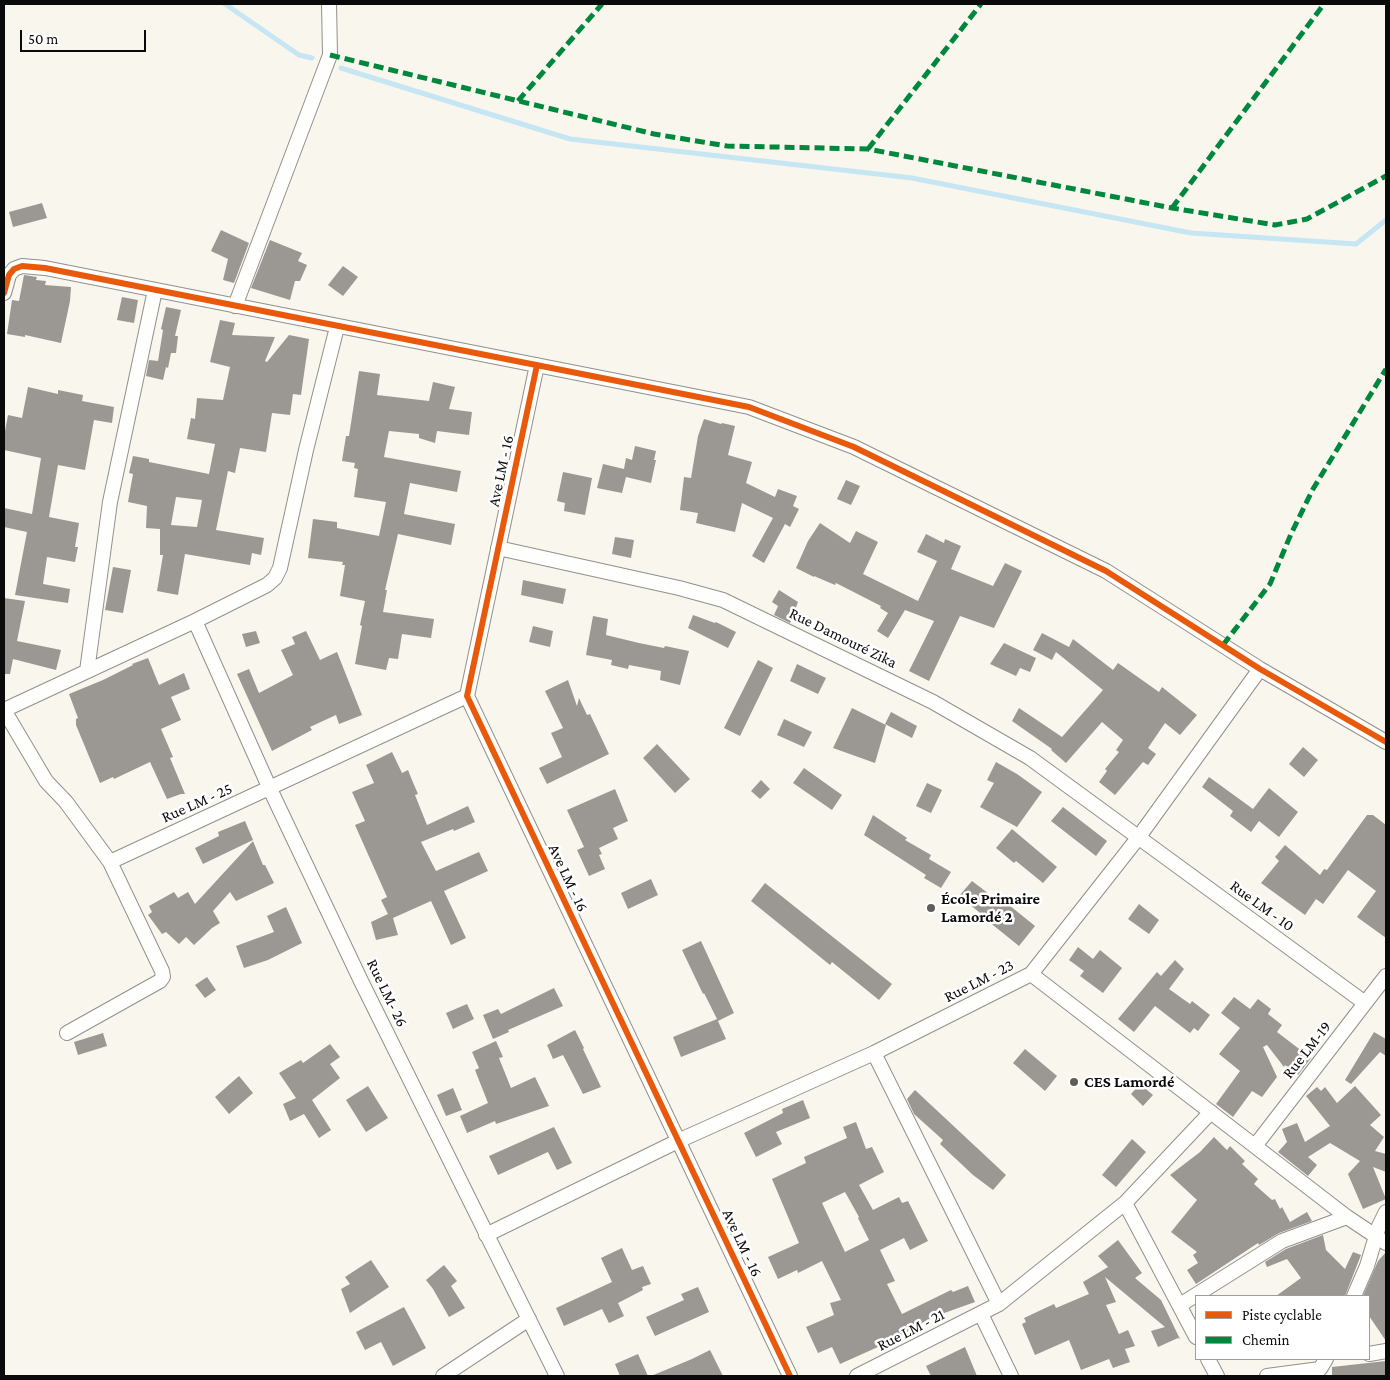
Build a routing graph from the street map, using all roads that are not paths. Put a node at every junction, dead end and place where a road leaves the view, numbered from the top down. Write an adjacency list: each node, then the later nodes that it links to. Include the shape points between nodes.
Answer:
1 (330, 4): 4 (street, via 330,55)
2 (155, 290): 3 (street, via 45,268 18,266 11,272); 4 (street); 10 (street, via 110,502)
3 (4, 293)
4 (235, 306): 5 (street)
5 (337, 327): 6 (street); 8 (street, via 280,568 267,585)
6 (538, 365): 7 (street, Ave LM - 16); 9 (street, via 749,407 854,447 1106,571)
7 (498, 548): 11 (street, Ave LM - 16); 15 (street, Rue Damouré Zika, via 679,588 739,606 925,698 999,739 1030,758)
8 (194, 621): 10 (street); 14 (street, Rue LM- 26)
9 (1260, 669): 13 (street); 15 (street, Rue LM - 23)
10 (87, 671): 12 (street)
11 (466, 696): 14 (street, Rue LM - 25); 23 (street, Ave LM - 16)
12 (4, 710): 16 (street, via 46,781 66,802)
13 (1386, 742)
14 (270, 788): 16 (street, Rue LM - 25); 28 (street, Rue LM- 26)
15 (1138, 838): 17 (street, Rue LM - 23); 19 (street, Rue LM - 10)
16 (110, 862): 20 (street, via 163,977)
17 (1031, 974): 21 (street, Rue LM - 23); 22 (street)
18 (1386, 976): 19 (street, Rue LM-19)
19 (1365, 1003): 24 (street, Rue LM-19)
20 (67, 1033)
21 (874, 1053): 23 (street, Rue LM - 23); 33 (street)
22 (1211, 1112): 24 (street); 25 (street, Rue LM - 21)
23 (678, 1141): 28 (street, Rue LM - 23); 44 (street, Ave LM - 16)
24 (1255, 1146): 27 (street)
25 (1125, 1203): 33 (street, Rue LM - 21); 34 (street)
26 (1386, 1212): 29 (street, via 1381,1220)
27 (1347, 1217): 29 (street); 30 (street, via 1282,1241)
28 (486, 1235): 36 (street, Rue LM- 26)
29 (1381, 1240): 31 (street)
30 (1196, 1295)
31 (1354, 1295)
32 (1195, 1296): 34 (street)
33 (999, 1304): 35 (street, Rue LM - 21)
34 (1180, 1305): 37 (street)
35 (980, 1314): 45 (street, Rue LM - 21); 46 (street)
36 (529, 1319): 42 (street); 43 (street, Rue LM- 26)
37 (1195, 1335)
38 (1386, 1351): 39 (street)
39 (1370, 1354)
40 (1209, 1360): 47 (street)
41 (1326, 1364): 48 (street)
42 (443, 1376)
43 (557, 1376)
44 (790, 1376)
45 (857, 1376)
46 (1011, 1376)
47 (1217, 1376)
48 (1267, 1376)

